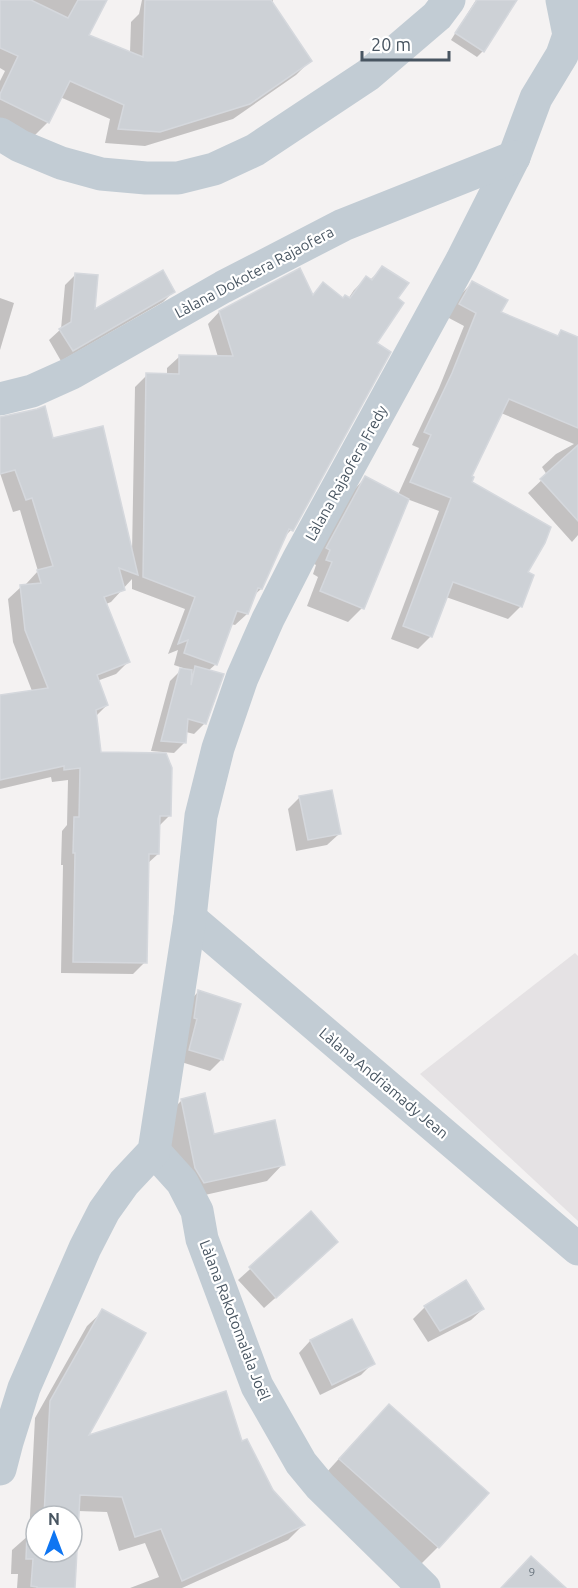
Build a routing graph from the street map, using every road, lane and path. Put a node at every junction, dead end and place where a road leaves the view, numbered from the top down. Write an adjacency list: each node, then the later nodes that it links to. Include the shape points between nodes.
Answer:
1 (448, 0): 4 (street, via 437,16 368,75 255,150 214,169 178,178 101,174 61,163)
2 (562, 0): 5 (street, via 569,35 562,55 536,98)
3 (578, 57): 5 (street, Làlana Rajaofera Fredy)
4 (0, 134)
5 (514, 157): 6 (street, Làlana Dokotera Rajaofera, via 343,225 223,287 72,373 32,391); 7 (street, Làlana Rajaofera Fredy, via 298,560 242,678 218,748 201,816)
6 (0, 399)
7 (190, 918): 8 (street, Làlana Rajaofera Fredy); 9 (street, Làlana Andriamady Jean)
8 (154, 1151): 10 (street, via 104,1211 85,1248 24,1388); 11 (street, Làlana Rakotomalala Joël, via 182,1182 197,1211 202,1239 257,1386 301,1463)
9 (578, 1249)
10 (0, 1468)
11 (424, 1588)

